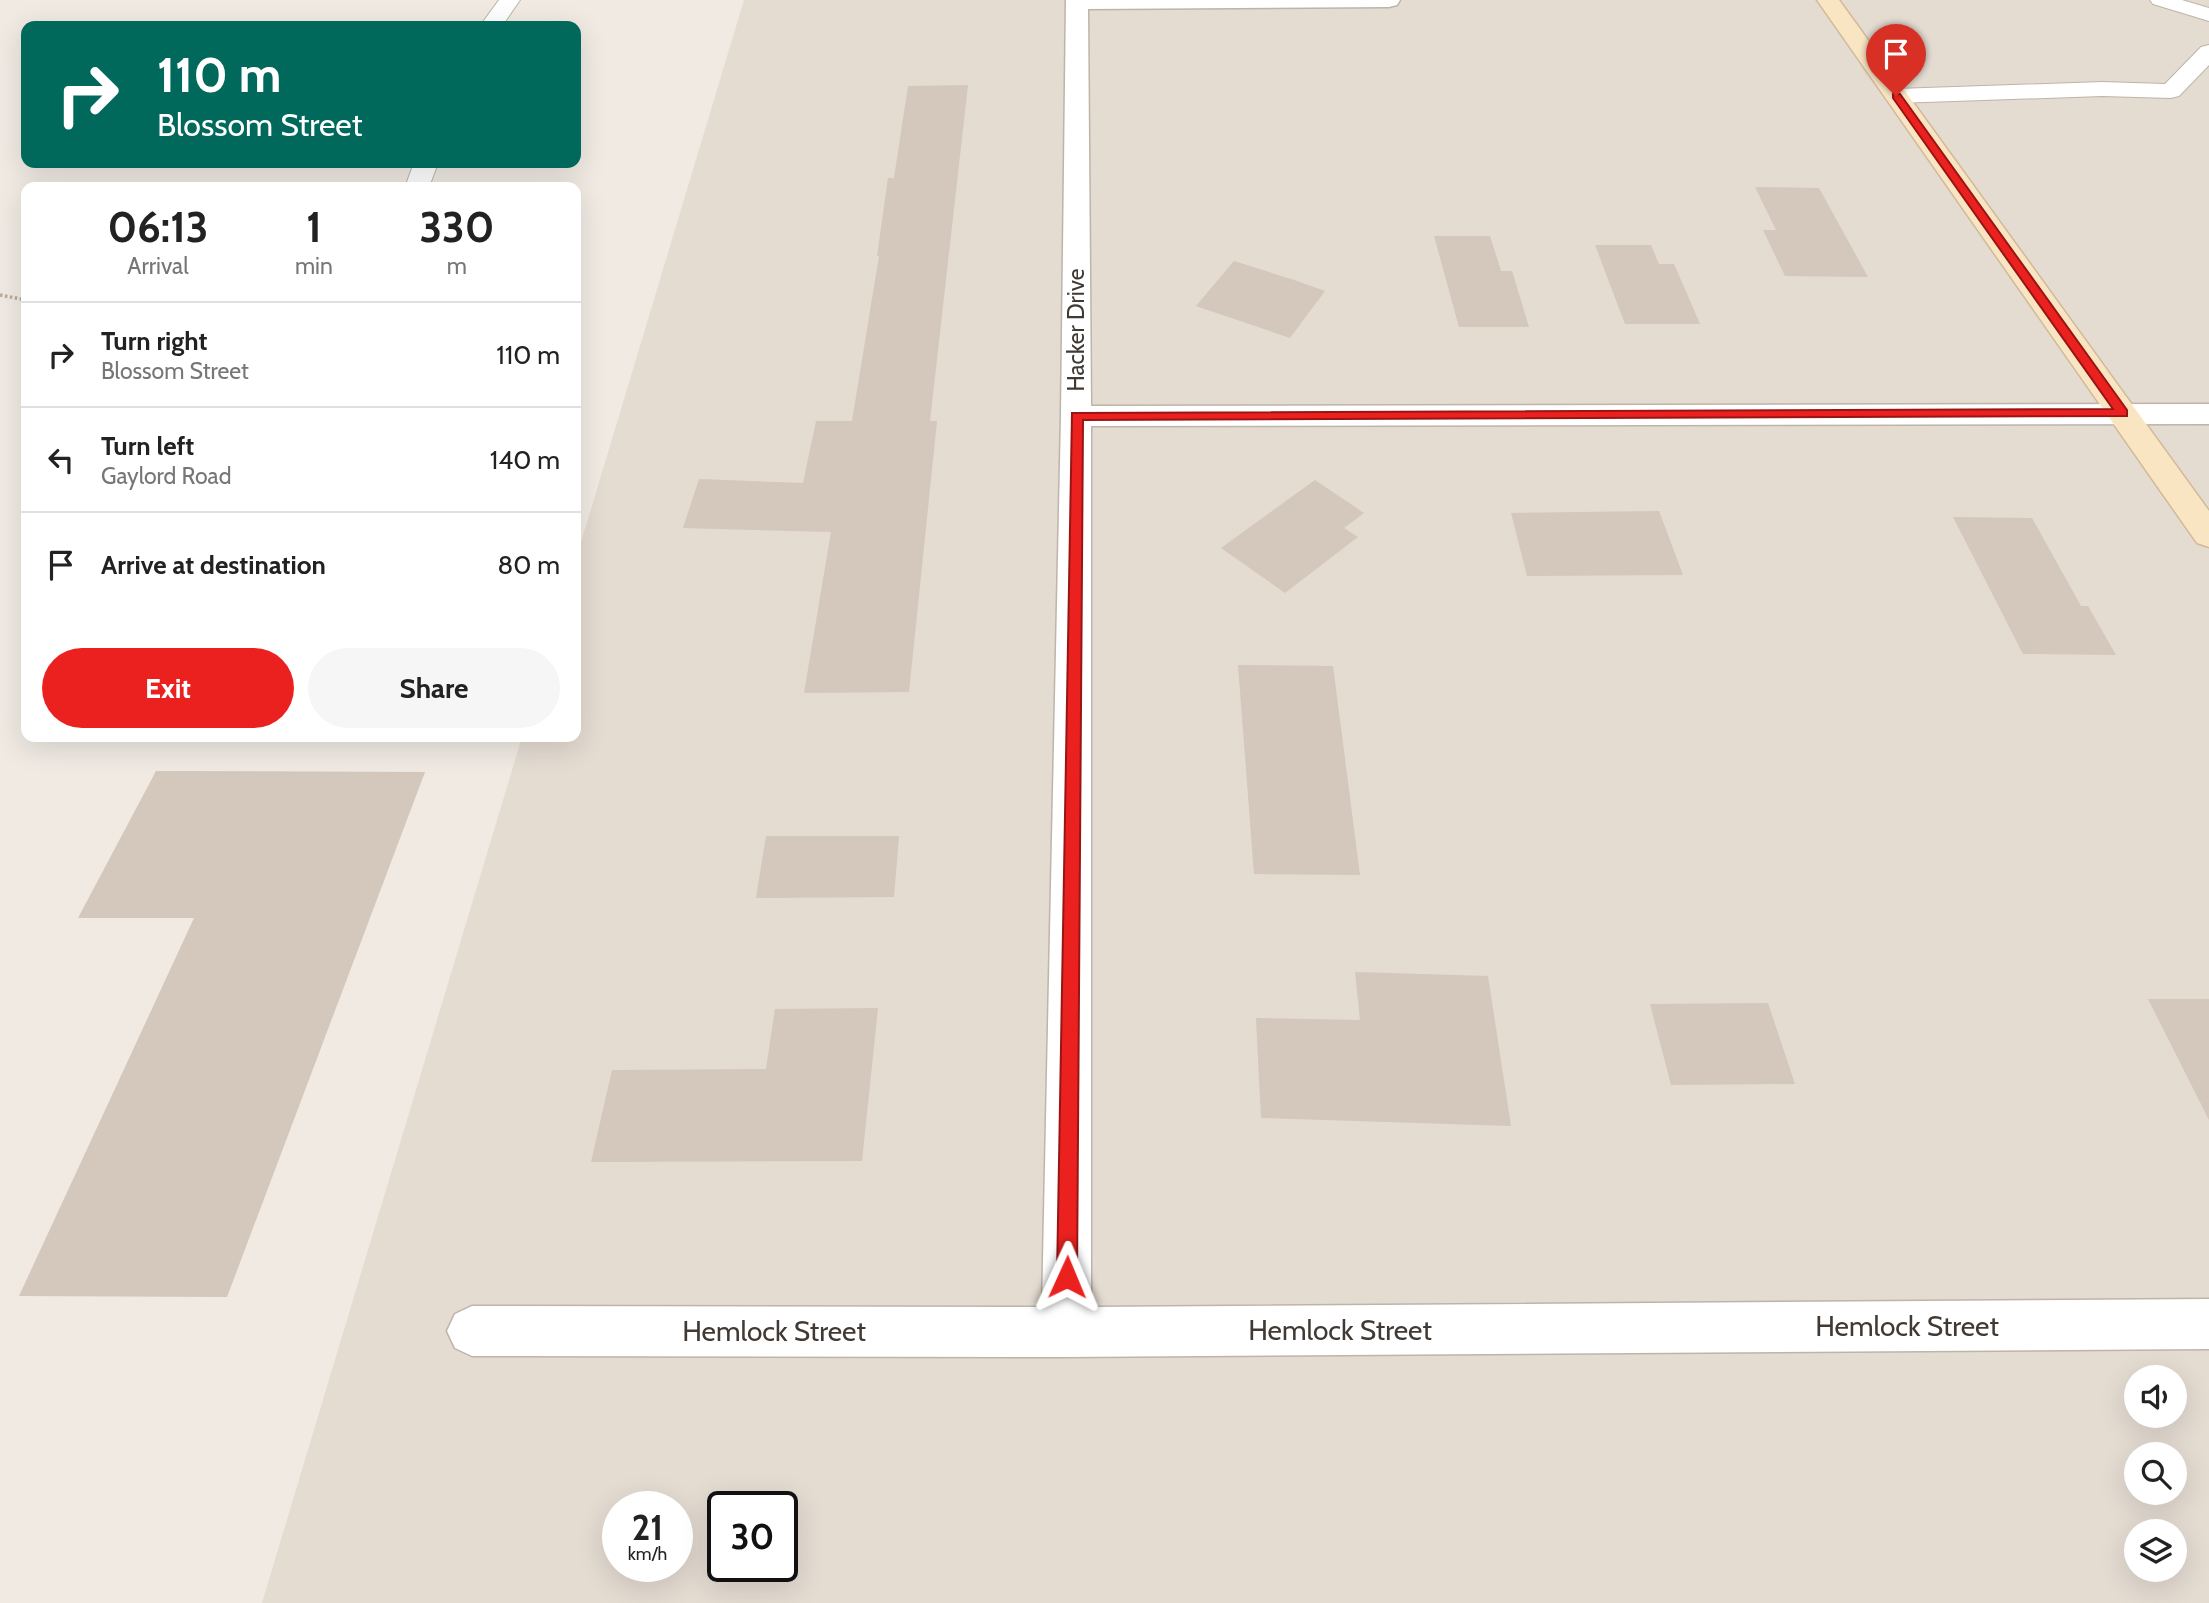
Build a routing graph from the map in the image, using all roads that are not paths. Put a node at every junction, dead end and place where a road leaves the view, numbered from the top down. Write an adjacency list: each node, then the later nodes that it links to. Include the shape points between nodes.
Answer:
1 (510, 0): 7 (lane)
2 (1389, 0): 5 (street)
3 (1828, 0): 9 (street)
4 (2160, 0): 6 (lane)
5 (1077, 1): 12 (street, Hacker Drive)
6 (2209, 15)
7 (495, 21)
8 (2209, 52): 9 (lane, via 2171,91)
9 (1896, 96): 10 (street)
10 (2123, 413): 11 (street); 12 (street); 13 (street)
11 (2209, 414)
12 (1076, 416): 16 (street, Hacker Drive)
13 (2209, 535)
14 (2209, 1324): 16 (street, Hemlock Street)
15 (472, 1331): 16 (street, Hemlock Street)
16 (1066, 1332)

